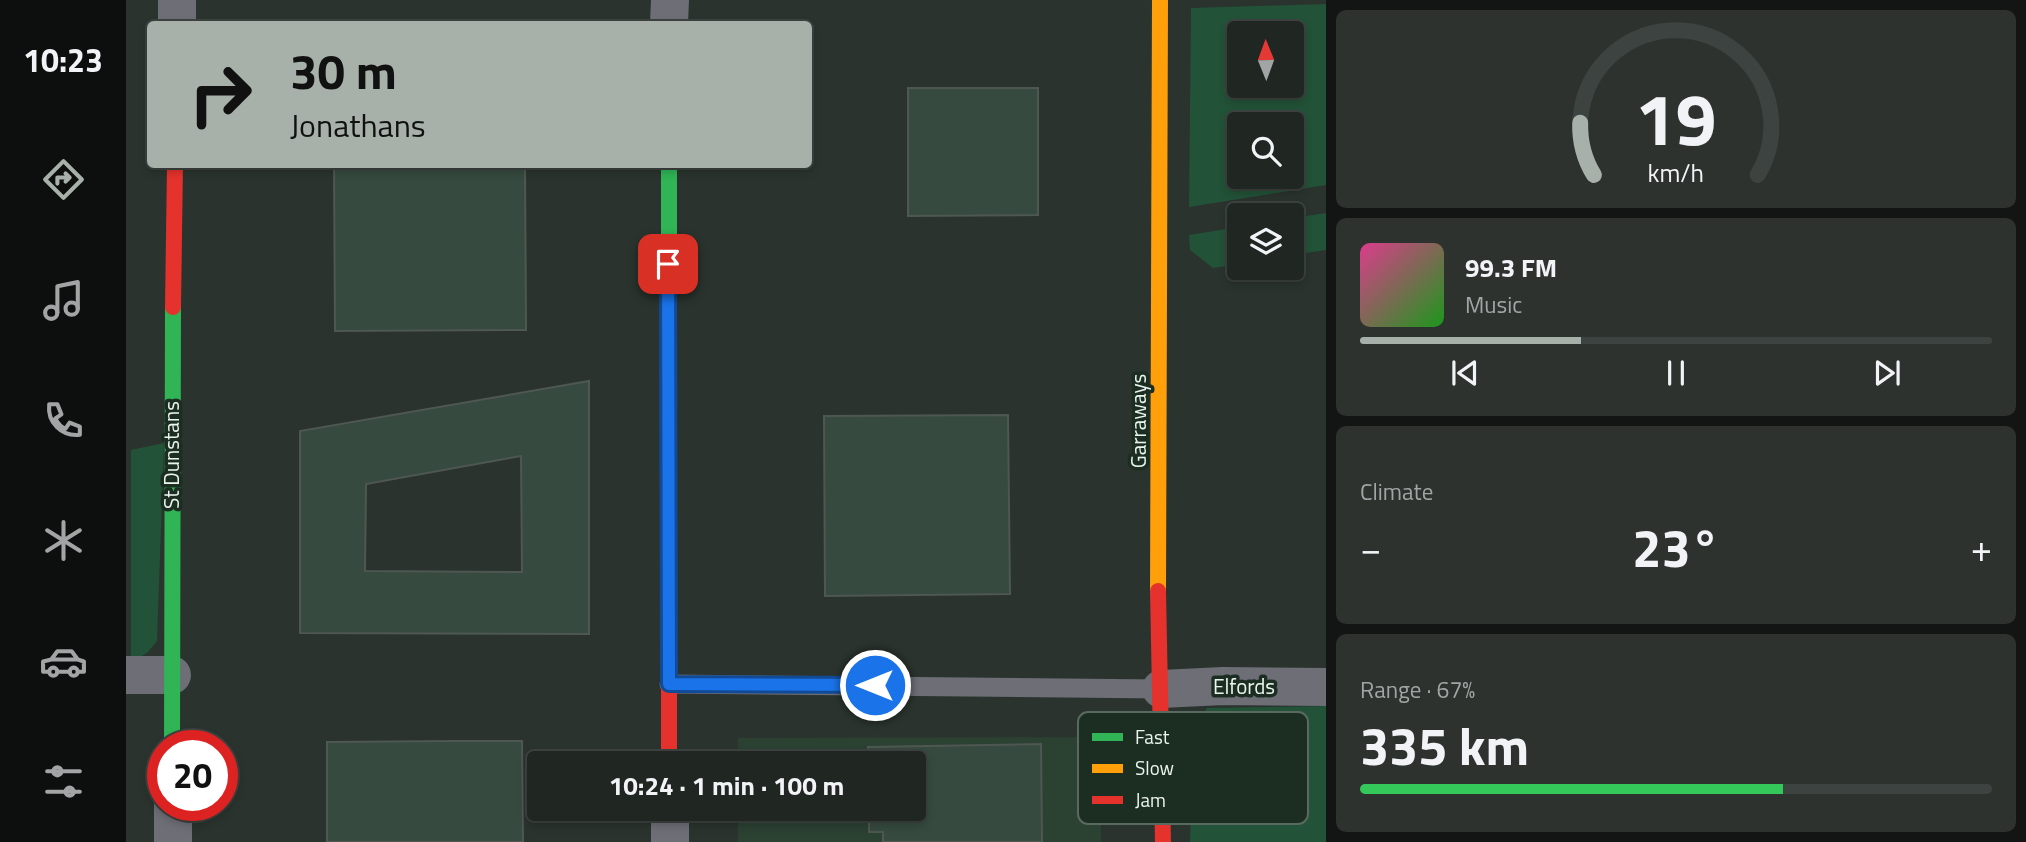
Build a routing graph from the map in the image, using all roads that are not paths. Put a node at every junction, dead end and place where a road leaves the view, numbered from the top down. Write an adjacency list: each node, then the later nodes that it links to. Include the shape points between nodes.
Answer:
1 (177, 0): 4 (street)
2 (670, 0): 5 (street)
3 (1160, 0): 12 (street, Garraways)
4 (177, 21)
5 (669, 21)
6 (175, 168): 9 (street, St Dunstans)
7 (669, 168): 10 (street)
8 (126, 675): 9 (street)
9 (172, 675): 14 (street, St Dunstans)
10 (669, 684): 12 (lane); 15 (street)
11 (1326, 687): 12 (street, Elfords)
12 (1161, 689): 13 (street, Garraways)
13 (1161, 712)
14 (172, 730)
15 (669, 751)
16 (173, 821): 19 (street)
17 (670, 821): 20 (street)
18 (1163, 824): 21 (street, Garraways)
19 (173, 842)
20 (670, 842)
21 (1163, 842)

